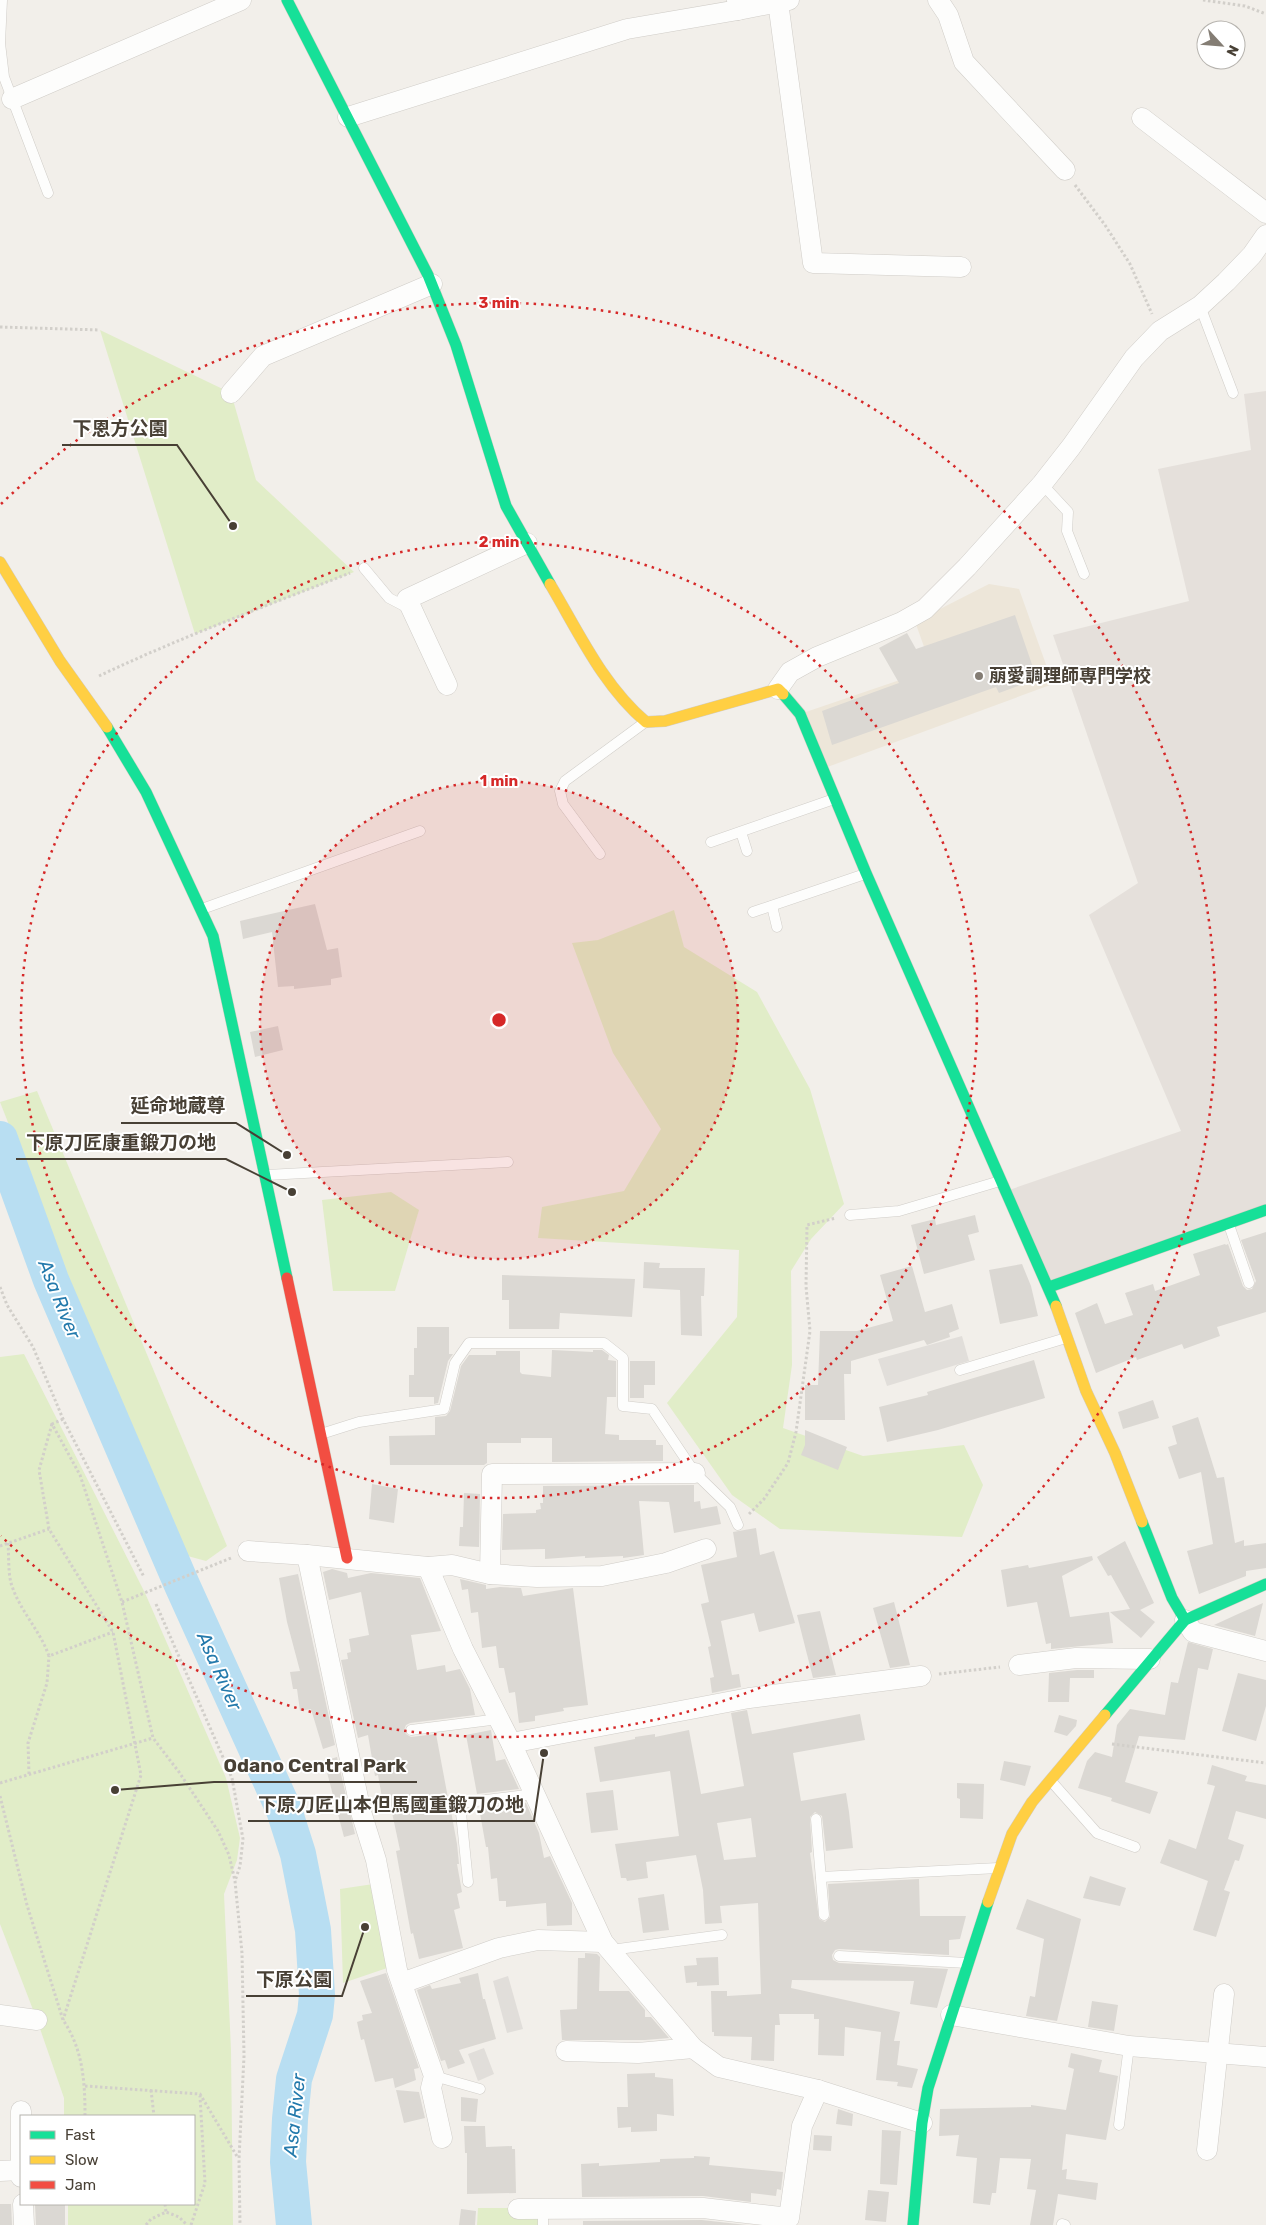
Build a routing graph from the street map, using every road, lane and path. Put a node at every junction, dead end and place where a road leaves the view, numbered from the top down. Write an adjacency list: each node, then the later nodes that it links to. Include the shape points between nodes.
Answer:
1 (2, 0): 9 (lane, via 1,51 4,77)
2 (241, 0): 9 (street)
3 (287, 0): 10 (street)
4 (938, 0): 12 (street, via 948,15 964,62)
5 (1204, 0): 8 (path, via 1244,6)
6 (783, 1): 7 (street); 16 (street, via 813,263)
7 (738, 5): 10 (street, via 626,29)
8 (1266, 14)
9 (12, 99): 13 (lane)
10 (348, 117): 17 (street)
11 (1142, 118): 14 (street)
12 (1065, 170): 21 (path, via 1130,264)
13 (48, 193)
14 (1266, 213)
15 (1266, 235): 18 (street, via 1252,255)
16 (961, 267)
17 (432, 284): 22 (street, via 263,356); 25 (street, via 456,345 506,506)
18 (1200, 306): 21 (street); 23 (lane)
19 (0, 327): 20 (path)
20 (100, 330)
21 (1160, 331): 24 (street, via 1134,358)
22 (231, 393)
23 (1232, 393)
24 (1042, 484): 28 (lane, via 1068,512 1067,531); 32 (street, via 925,609 902,622 817,657 790,672)
25 (527, 542): 29 (street, via 407,599); 33 (street, via 590,654 628,707)
26 (0, 562): 31 (street)
27 (364, 568): 29 (lane, via 389,598); 31 (path, via 145,654)
28 (1084, 574)
29 (413, 611): 30 (street)
30 (447, 685)
31 (78, 686): 42 (street, via 146,792)
32 (778, 689): 33 (street, via 665,721); 34 (street, via 800,714)
33 (646, 722): 39 (lane, via 565,781 560,791 563,804)
34 (835, 799): 36 (lane); 40 (street)
35 (420, 831): 42 (lane)
36 (741, 832): 37 (lane); 38 (lane)
37 (711, 842)
38 (747, 851)
39 (600, 854)
40 (866, 873): 41 (lane); 47 (street)
41 (772, 906): 43 (lane); 44 (lane)
42 (200, 909): 46 (street, via 213,936)
43 (753, 912)
44 (777, 927)
45 (508, 1162): 46 (lane)
46 (265, 1175): 58 (street)
47 (1001, 1180): 49 (lane, via 899,1211); 53 (street)
48 (1266, 1210): 50 (street)
49 (850, 1215): 60 (path, via 807,1225 806,1286 810,1331 796,1432 788,1463 764,1499)
50 (1228, 1224): 51 (lane); 53 (street)
51 (1249, 1283)
52 (0, 1287): 56 (path, via 33,1347)
53 (1049, 1287): 54 (street)
54 (1067, 1338): 55 (lane); 74 (street, via 1172,1598)
55 (960, 1370)
56 (63, 1419): 57 (path); 70 (path)
57 (52, 1424): 61 (path, via 39,1470); 72 (path, via 80,1475)
58 (319, 1434): 59 (lane, via 359,1422 444,1409 455,1363 469,1343 604,1343 623,1358 623,1406 652,1409); 67 (street)
59 (695, 1474): 60 (lane, via 730,1507); 69 (street, via 492,1474)
60 (738, 1525)
61 (49, 1529): 62 (path); 75 (path)
62 (8, 1543): 63 (path); 77 (path, via 11,1582 24,1612 43,1638)
63 (0, 1546)
64 (706, 1549): 69 (street, via 666,1563 602,1576)
65 (248, 1551): 66 (street); 72 (path)
66 (307, 1554): 67 (street); 107 (street, via 361,1812 376,1860)
67 (347, 1558): 68 (street)
68 (428, 1567): 69 (street, via 452,1565); 82 (street, via 463,1649)
69 (490, 1574)
70 (144, 1577)
71 (1266, 1584): 74 (street)
72 (122, 1602): 84 (path)
73 (156, 1604): 100 (path, via 232,1778 243,1839 240,1866)
74 (1185, 1620): 76 (street, via 1193,1632); 78 (street)
75 (113, 1632): 77 (path); 86 (path)
76 (1266, 1651)
77 (49, 1656): 89 (path, via 47,1683 28,1743)
78 (1150, 1659): 79 (street, via 1076,1658); 85 (street)
79 (1018, 1664)
80 (979, 1669): 81 (path)
81 (921, 1676): 87 (street, via 749,1698)
82 (499, 1719): 83 (lane); 87 (street)
83 (411, 1730)
84 (153, 1738): 86 (path); 100 (path, via 218,1831 229,1855)
85 (1085, 1738): 88 (path, via 1094,1742); 90 (street)
86 (134, 1742): 89 (path); 112 (path, via 141,1775)
87 (510, 1743): 92 (street)
88 (1266, 1763)
89 (29, 1774): 91 (path)
90 (1050, 1780): 97 (lane, via 1097,1833); 98 (street, via 1020,1820)
91 (0, 1783)
92 (534, 1794): 94 (lane); 104 (street)
93 (0, 1796): 112 (path, via 27,1905)
94 (460, 1803): 95 (lane); 101 (lane)
95 (428, 1807)
96 (816, 1819): 99 (lane)
97 (1135, 1847)
98 (998, 1868): 99 (lane); 106 (street)
99 (821, 1877): 102 (lane)
100 (234, 1881): 132 (path, via 242,1953 244,2056)
101 (468, 1882)
102 (824, 1914)
103 (722, 1935): 104 (lane)
104 (607, 1946): 107 (street, via 538,1940 499,1948); 114 (street)
105 (839, 1956): 106 (lane)
106 (968, 1963): 110 (street)
107 (402, 1982): 118 (street)
108 (1224, 1994): 116 (street)
109 (0, 2015): 111 (street)
110 (951, 2015): 113 (street); 128 (street, via 928,2088)
111 (37, 2020)
112 (63, 2020): 119 (path, via 80,2057)
113 (1129, 2046): 116 (street); 129 (lane)
114 (693, 2048): 115 (street, via 638,2053); 122 (street, via 719,2067)
115 (566, 2051)
116 (1217, 2054): 117 (street); 131 (street)
117 (1266, 2057)
118 (434, 2076): 120 (lane); 130 (street, via 431,2088)
119 (85, 2086): 121 (path); 126 (path)
120 (480, 2089)
121 (151, 2090): 123 (path); 127 (path)
122 (818, 2090): 128 (street); 139 (street, via 802,2126 789,2218 703,2208)
123 (200, 2094): 132 (path); 143 (path, via 205,2183)
124 (21, 2111): 125 (street)
125 (21, 2115)
126 (85, 2115)
127 (154, 2115)
128 (922, 2123): 145 (street)
129 (1119, 2125)
130 (442, 2138)
131 (1207, 2150)
132 (239, 2159): 144 (path)
133 (20, 2170): 134 (street)
134 (0, 2171)
135 (23, 2205): 140 (street)
136 (165, 2205): 138 (path)
137 (518, 2209): 139 (street)
138 (166, 2212): 141 (path); 142 (path)
139 (543, 2217)
140 (24, 2225)
141 (146, 2225)
142 (187, 2225)
143 (191, 2225)
144 (240, 2225)
145 (913, 2225)

